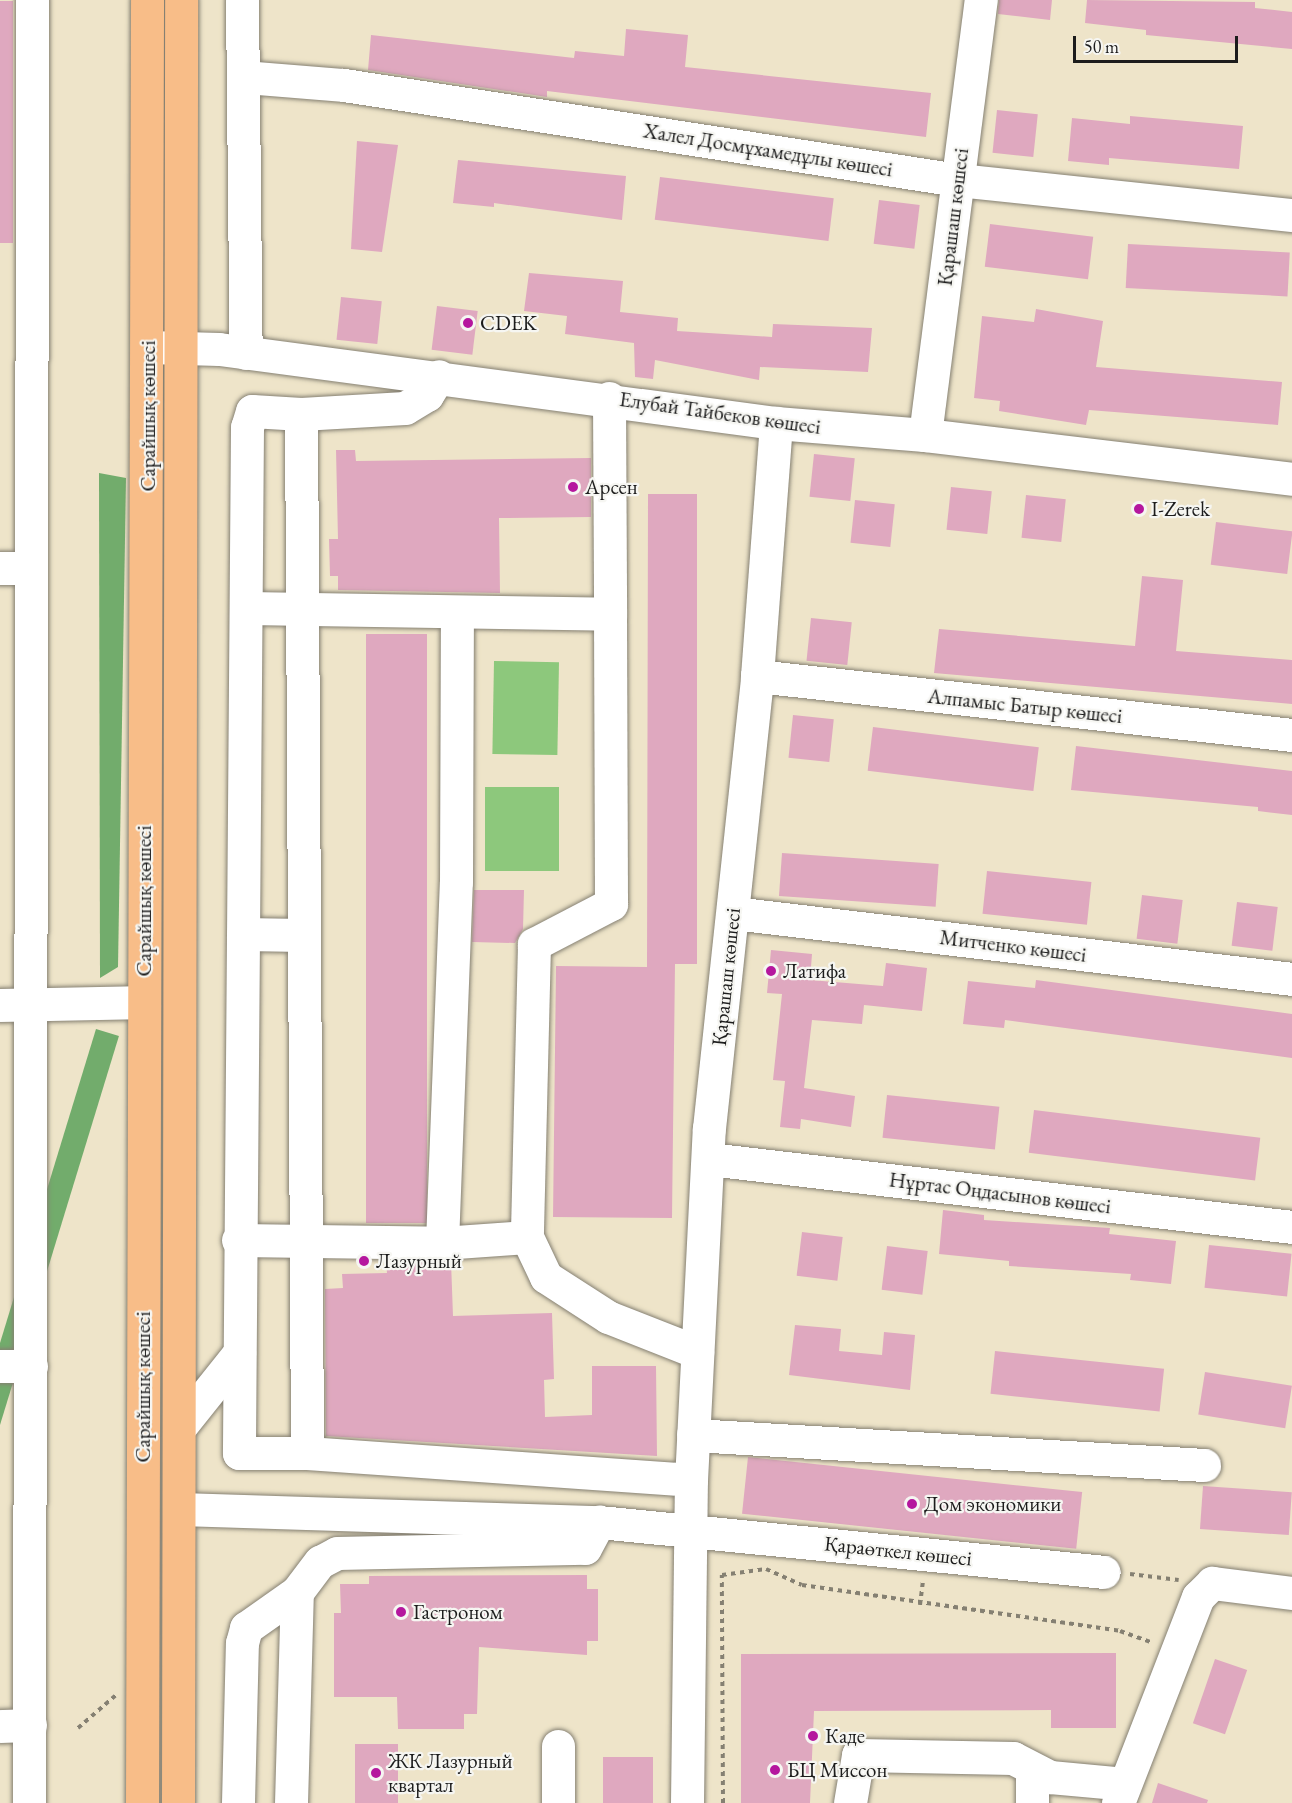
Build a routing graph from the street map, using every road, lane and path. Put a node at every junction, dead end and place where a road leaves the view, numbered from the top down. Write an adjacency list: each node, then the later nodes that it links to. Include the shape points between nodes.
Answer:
1 (32, 0): 18 (street)
2 (147, 0): 10 (main road, Сарайшық көшесі)
3 (182, 0): 9 (main road, Сарайшық көшесі)
4 (242, 0): 6 (street)
5 (981, 0): 7 (street, Қарашаш көшесі)
6 (244, 77): 7 (street, Халел Досмұхамедұлы көшесі, via 344,85); 11 (street)
7 (958, 180): 8 (street, Халел Досмұхамедұлы көшесі); 16 (street, Қарашаш көшесі)
8 (1292, 215)
9 (180, 346): 10 (street, Елубай Тайбеков көшесі); 11 (street, Елубай Тайбеков көшесі); 41 (main road, Сарайшық көшесі)
10 (148, 347): 29 (main road, Сарайшық көшесі)
11 (246, 353): 12 (street, Елубай Тайбеков көшесі)
12 (439, 376): 13 (street, Елубай Тайбеков көшесі); 14 (street, via 427,395 405,408)
13 (609, 398): 15 (street, Елубай Тайбеков көшесі); 21 (street)
14 (301, 414): 19 (street, via 252,411 247,427); 20 (street)
15 (776, 423): 16 (street, Елубай Тайбеков көшесі); 23 (street, Қарашаш көшесі)
16 (926, 435): 17 (street, Елубай Тайбеков көшесі)
17 (1292, 479)
18 (16, 568): 30 (street)
19 (248, 608): 20 (street); 26 (street)
20 (300, 610): 22 (street); 27 (street)
21 (610, 614): 22 (street); 34 (street, via 611,904 534,944)
22 (457, 615): 37 (street, via 456,882)
23 (757, 676): 24 (street, Алпамыс Батыр көшесі); 25 (street, Қарашаш көшесі)
24 (1292, 735)
25 (733, 913): 28 (street, Митченко көшесі); 31 (street, Қарашаш көшесі)
26 (243, 934): 27 (street); 35 (street)
27 (303, 935): 36 (street)
28 (1292, 979)
29 (144, 1002): 30 (street); 32 (main road, Сарайшық көшесі)
30 (15, 1005): 40 (street)
31 (709, 1160): 33 (street, Нұртас Оңдасынов көшесі); 38 (street, Қарашаш көшесі)
32 (143, 1176): 46 (main road, via 153,1205 156,1496); 51 (main road, Сарайшық көшесі)
33 (1292, 1227)
34 (527, 1237): 37 (street); 38 (street, via 546,1277 608,1317)
35 (238, 1240): 36 (street); 39 (street)
36 (307, 1241): 37 (street); 43 (street)
37 (442, 1243)
38 (697, 1352): 42 (street, Қарашаш көшесі)
39 (239, 1353): 41 (street); 43 (street, via 239,1453)
40 (15, 1366): 55 (street)
41 (180, 1427): 46 (main road, Сарайшық көшесі)
42 (693, 1435): 44 (street); 45 (street, Қарашаш көшесі)
43 (307, 1453): 45 (street)
44 (1204, 1465)
45 (691, 1480): 48 (street, Қарашаш көшесі)
46 (180, 1509): 47 (street, Қараөткел көшесі); 64 (main road, Сарайшық көшесі)
47 (599, 1522): 48 (street, Қараөткел көшесі); 52 (street, via 585,1548 337,1553 320,1562)
48 (692, 1531): 49 (street, Қараөткел көшесі); 68 (street, Қарашаш көшесі)
49 (1104, 1572): 50 (path)
50 (1212, 1583): 53 (street); 54 (street, via 1198,1596)
51 (143, 1592): 62 (main road, Сарайшық көшесі); 63 (main road, via 166,1595 170,1603)
52 (297, 1592): 56 (street); 57 (street, via 246,1628)
53 (1292, 1593)
54 (1176, 1651): 60 (street); 69 (path, via 1120,1631 802,1585 766,1569 722,1575)
55 (15, 1725): 61 (street)
56 (291, 1726): 57 (street); 66 (street)
57 (238, 1727): 65 (street)
58 (558, 1746): 67 (street)
59 (1032, 1787): 60 (street); 70 (street, via 1013,1758 858,1755)
60 (1122, 1794)
61 (29, 1803)
62 (142, 1803)
63 (166, 1803)
64 (178, 1803)
65 (238, 1803)
66 (291, 1803)
67 (558, 1803)
68 (687, 1803)
69 (723, 1803)
70 (850, 1803)

